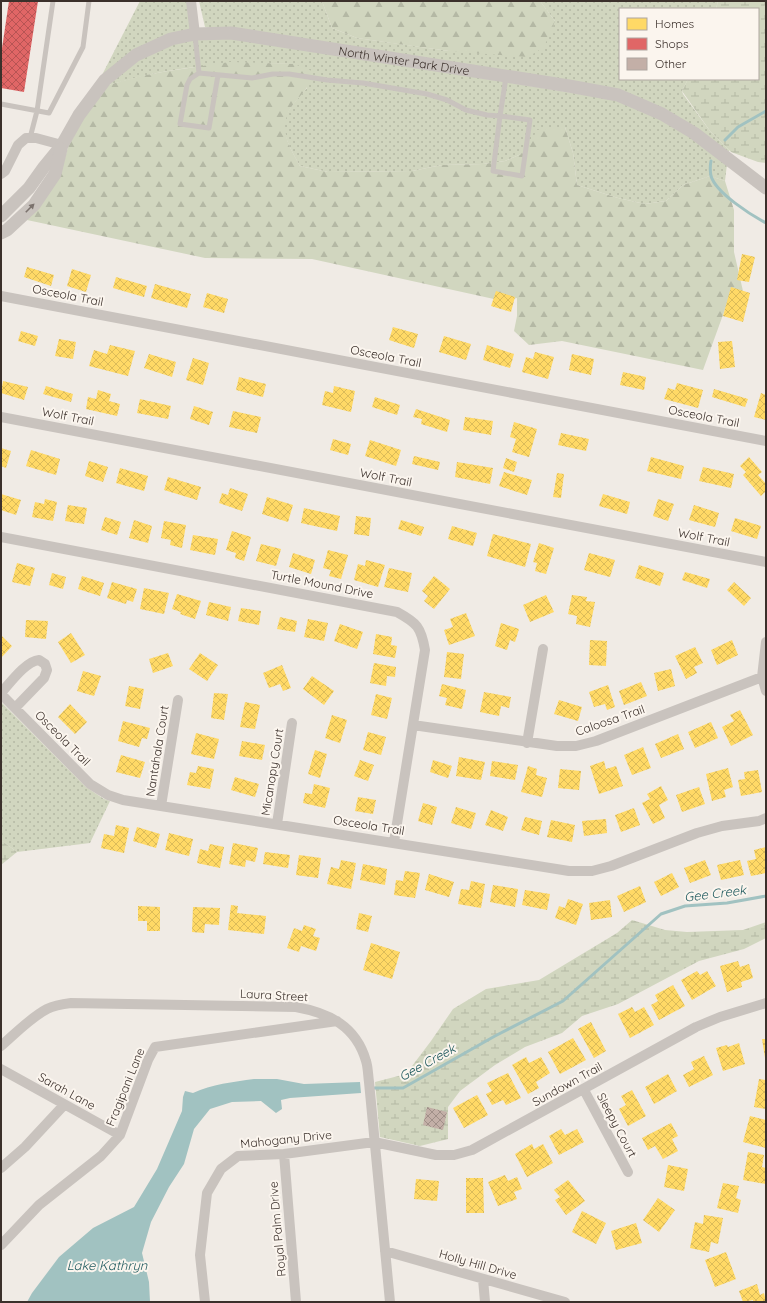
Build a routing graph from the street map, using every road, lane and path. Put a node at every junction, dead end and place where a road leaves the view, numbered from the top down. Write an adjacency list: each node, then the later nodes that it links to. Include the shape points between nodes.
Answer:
1 (53, 1): 9 (lane)
2 (89, 1): 9 (lane, via 83,47 49,113)
3 (191, 1): 4 (street)
4 (195, 34): 5 (lane); 7 (street, North Winter Park Drive, via 231,33); 12 (street, North Winter Park Drive, via 172,39 136,55 104,80 79,115)
5 (199, 73): 6 (lane); 6 (lane, via 190,79 187,85 180,124 209,128)
6 (218, 75): 10 (lane, via 252,78 289,74 363,83 427,94 447,100 466,110)
7 (507, 76): 10 (lane); 14 (street, North Winter Park Drive, via 618,95 662,114 694,133)
8 (1, 104): 9 (lane)
9 (37, 111): 11 (lane)
10 (500, 116): 10 (lane, via 530,120 522,176 493,171)
11 (30, 138): 12 (street); 13 (street, via 26,138 18,145)
12 (62, 145): 15 (street, North Winter Park Drive, via 29,188); 16 (street, North Winter Park Drive, one-way to 12, via 34,205 55,174)
13 (1, 174)
14 (766, 188)
15 (1, 216)
16 (1, 233)
17 (1, 296): 19 (street, Osceola Trail)
18 (1, 417): 21 (street, Wolf Trail)
19 (766, 442)
20 (1, 537): 30 (street, Turtle Mound Drive, via 397,612 414,622 422,635 425,650)
21 (766, 562)
22 (766, 642): 24 (street)
23 (543, 649): 31 (street)
24 (762, 677): 25 (street); 31 (street, Caloosa Trail, via 596,741 576,746)
25 (766, 691)
26 (1, 694): 28 (street, Osceola Trail); 28 (street, via 28,664 39,660 45,664 47,670 44,678)
27 (178, 700): 32 (street, Nantahala Court)
28 (15, 708): 32 (street, Osceola Trail, via 90,784 108,795 123,800)
29 (292, 723): 34 (street, Micanopy Court)
30 (413, 725): 31 (street, Caloosa Trail); 35 (street, Turtle Mound Drive)
31 (528, 743)
32 (161, 806): 34 (street, Osceola Trail)
33 (766, 818): 35 (street, Osceola Trail, via 697,833 592,871 569,871)
34 (277, 824): 35 (street, Osceola Trail)
35 (394, 842)
36 (766, 1003): 40 (street, Sundown Trail, via 696,1027)
37 (337, 1021): 38 (street, Laura Street, via 312,1010 296,1008 71,1003 47,1009); 42 (street, Fragipani Lane, via 156,1047 148,1060); 43 (street, Laura Street, via 352,1035 366,1061)
38 (1, 1046)
39 (1, 1069): 41 (street, Sarah Lane)
40 (584, 1090): 43 (street, Sundown Trail, via 472,1150 454,1155 436,1155); 46 (street, Sleepy Court)
41 (64, 1105): 42 (street, Sarah Lane); 45 (street, via 25,1147)
42 (120, 1135): 47 (street, Fragipani Lane, via 101,1156 39,1205)
43 (374, 1142): 44 (street, Mahogany Drive); 48 (street, Laura Street)
44 (284, 1154): 50 (street, Mahogany Drive, via 238,1156 221,1169 207,1193 200,1255); 51 (street, Royal Palm Drive)
45 (1, 1168)
46 (628, 1172)
47 (1, 1245)
48 (385, 1250): 49 (street, Holly Hill Drive); 52 (street, Laura Street)
49 (483, 1279): 53 (street); 54 (street, Holly Hill Drive)
50 (205, 1302)
51 (296, 1302)
52 (390, 1302)
53 (485, 1302)
54 (565, 1302)

